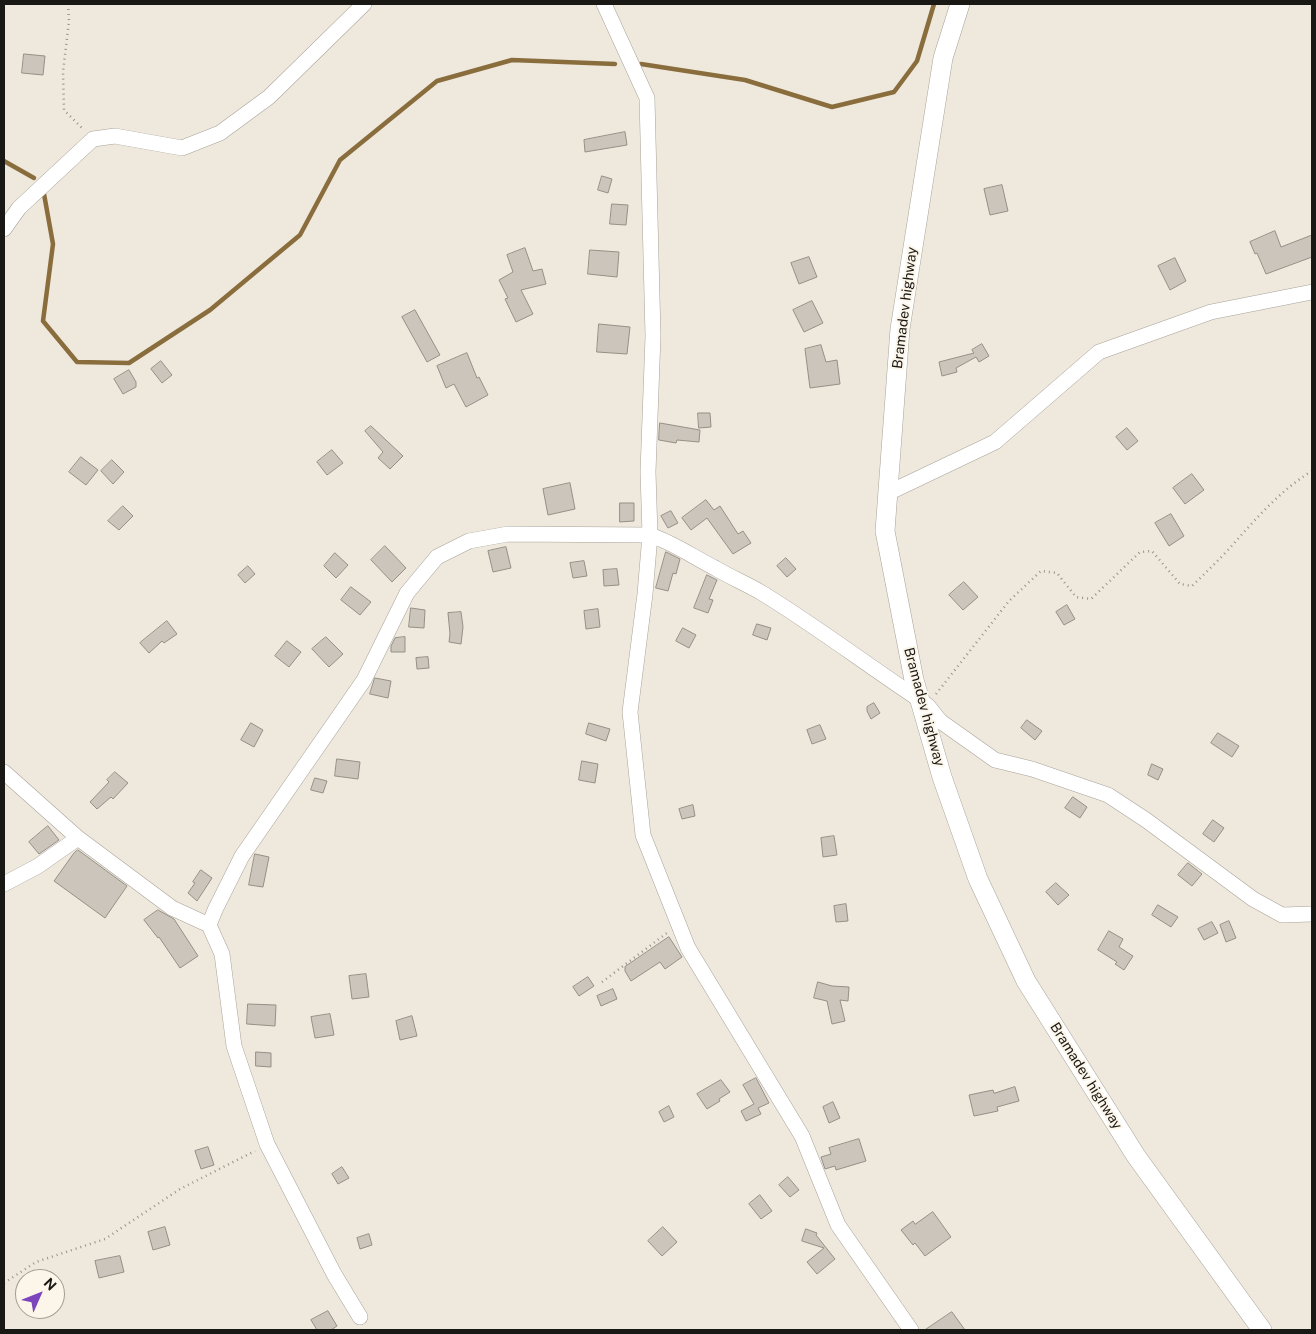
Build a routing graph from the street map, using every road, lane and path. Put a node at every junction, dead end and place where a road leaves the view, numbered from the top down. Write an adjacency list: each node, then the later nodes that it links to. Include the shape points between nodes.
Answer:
1 (68, 4): 5 (path, via 62,72 64,110)
2 (364, 4): 5 (street, via 269,97 220,133 182,148 115,136)
3 (604, 4): 10 (street, via 647,98 653,336 648,472)
4 (960, 4): 9 (street, Bramadev highway, via 943,58 900,329)
5 (93, 139): 6 (street, via 19,208)
6 (4, 229)
7 (1312, 292): 9 (street, via 1212,312 1099,352 995,442)
8 (1312, 470): 11 (path, via 1264,509 1192,586 1180,584 1152,551 1140,552 1091,599 1076,597 1057,573 1041,571 1009,601)
9 (888, 493): 11 (street, Bramadev highway, via 885,531 914,680)
10 (650, 535): 11 (street, via 761,592); 16 (street, via 508,534 469,541 437,557 407,593 364,680 242,856); 17 (street, via 630,712 643,835)
11 (924, 703): 15 (street, via 940,721 996,760 1108,795 1253,899 1282,915); 23 (street, Bramadev highway, via 942,777 978,879 1026,981 1136,1156)
12 (4, 772): 13 (street)
13 (78, 838): 14 (street, via 38,866); 16 (street, via 172,908)
14 (4, 884)
15 (1312, 914)
16 (209, 925): 19 (street, via 222,954 234,1046)
17 (678, 925): 18 (path); 22 (street, via 688,948 802,1136 838,1224)
18 (602, 982)
19 (267, 1144): 20 (path, via 180,1189 105,1239 36,1262); 21 (street, via 334,1274)
20 (4, 1283)
21 (360, 1317)
22 (911, 1330)
23 (1262, 1330)

